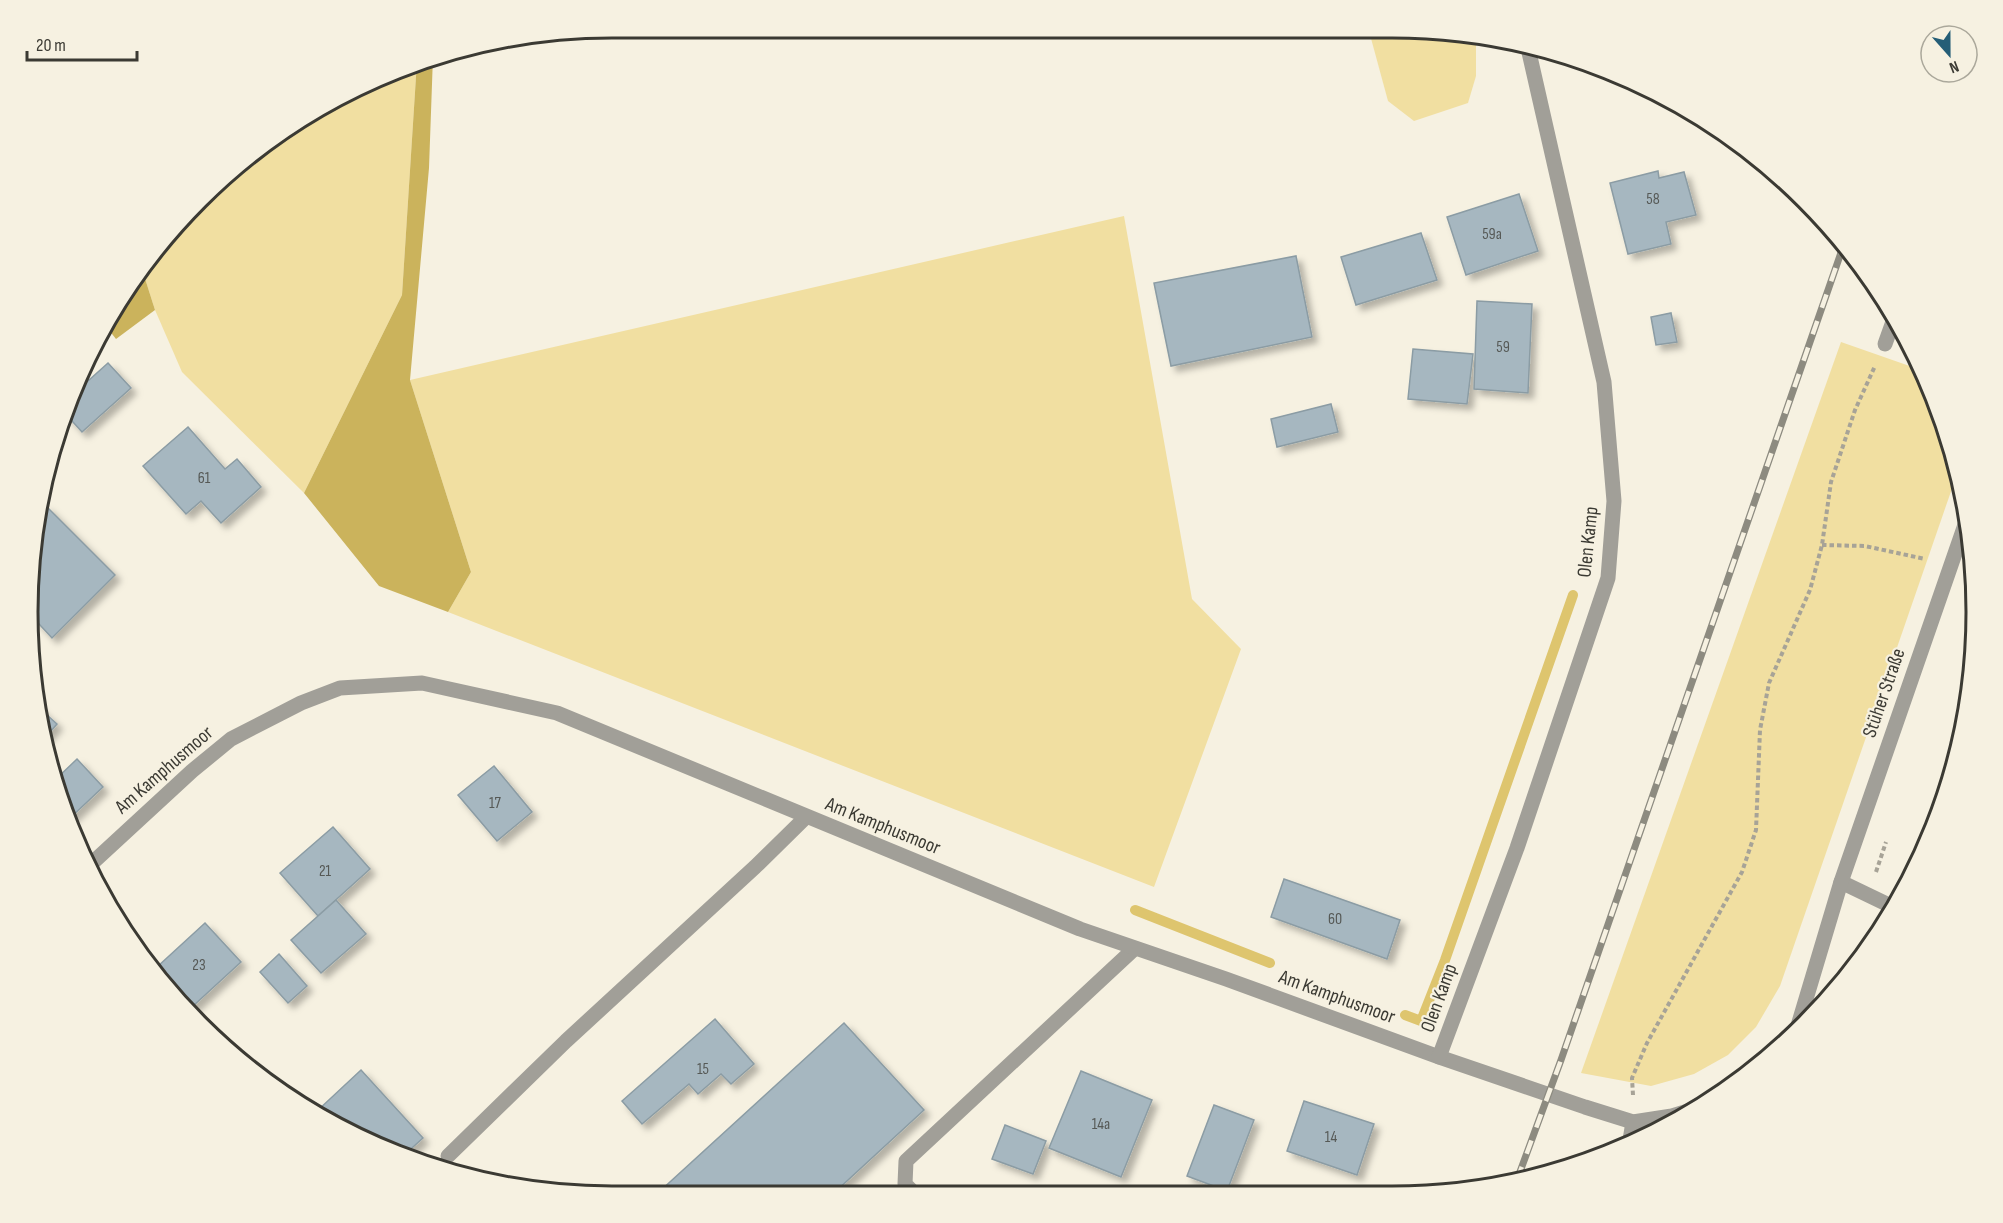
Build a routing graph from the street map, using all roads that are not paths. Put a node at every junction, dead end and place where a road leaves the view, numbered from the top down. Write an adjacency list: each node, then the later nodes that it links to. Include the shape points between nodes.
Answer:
1 (1530, 55): 11 (street, Olen Kamp, via 1604,382 1614,501 1608,578 1517,848)
2 (1891, 328): 3 (street)
3 (1885, 344)
4 (1961, 536): 7 (street, Stüher Straße)
5 (806, 817): 6 (street, Am Kamphusmoor, via 557,713 422,683 340,688 231,739); 9 (street, Am Kamphusmoor); 15 (street)
6 (95, 861)
7 (1841, 882): 8 (street); 10 (street, Stüher Straße)
8 (1886, 903)
9 (1134, 949): 11 (street, Am Kamphusmoor); 16 (street, via 906,1161)
10 (1802, 1012)
11 (1439, 1058): 13 (street, Am Kamphusmoor)
12 (1661, 1118): 13 (street, Am Kamphusmoor)
13 (1633, 1122): 14 (street)
14 (1631, 1133)
15 (448, 1156)
16 (908, 1186)

